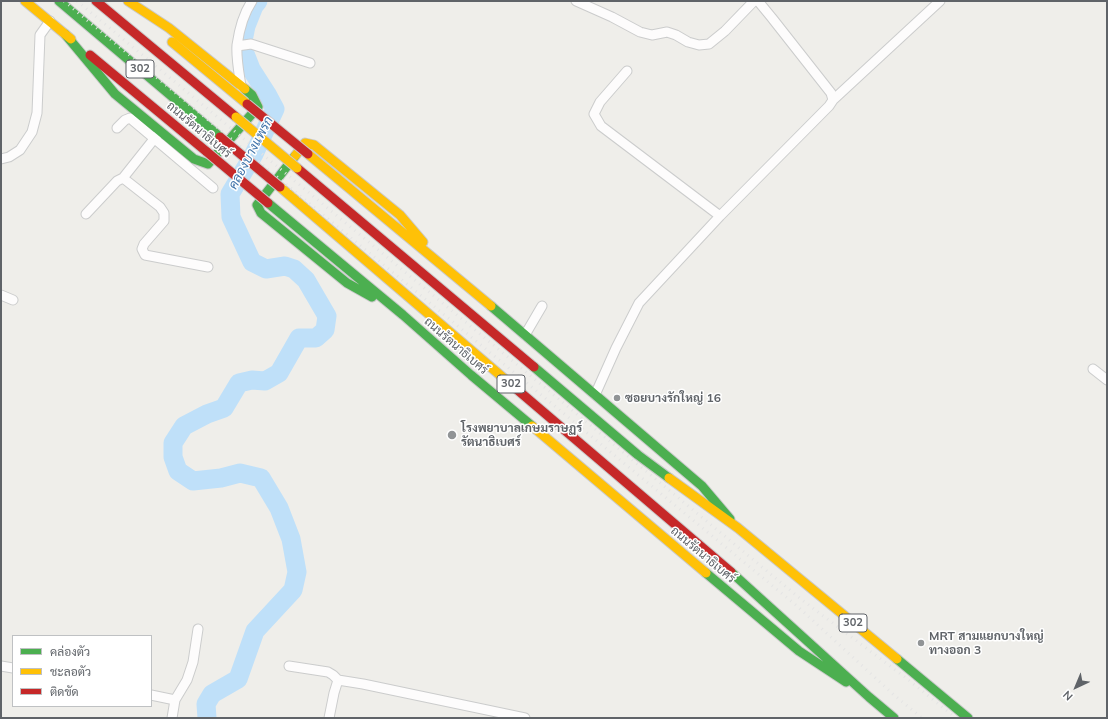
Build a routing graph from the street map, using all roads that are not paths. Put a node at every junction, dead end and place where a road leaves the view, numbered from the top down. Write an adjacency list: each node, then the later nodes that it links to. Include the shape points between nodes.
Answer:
1 (25, 1): 11 (main road, ถนนรัตนาธิเบศร์ / 302)
2 (59, 1): 43 (main road, ถนนรัตนาธิเบศร์ / 302, bridge, via 741,581)
3 (96, 1): 36 (main road, 302, bridge, via 638,455)
4 (123, 1): 27 (main road, 302, bridge)
5 (128, 1): 16 (main road, via 169,28)
6 (252, 1): 13 (street, via 242,25)
7 (576, 1): 8 (street, via 640,32 652,35 667,32 699,45 709,44)
8 (754, 1)
9 (758, 1): 17 (street)
10 (940, 1): 17 (street)
11 (50, 22): 12 (main road, ถนนรัตนาธิเบศร์ / 302); 21 (street, via 40,35 37,113 32,132 20,150)
12 (65, 34): 19 (main road, via 115,94); 31 (main road, ถนนรัตนาธิเบศร์ / 302, bridge)
13 (242, 45): 14 (street, via 251,44); 16 (street, via 238,67)
14 (310, 63)
15 (627, 71): 25 (street, via 600,102 594,114 601,126)
16 (241, 86): 19 (main road, via 252,95 258,107 208,164 194,159)
17 (833, 100): 25 (street)
18 (117, 128): 20 (street, via 130,118)
19 (160, 131): 20 (street)
20 (154, 139): 22 (street); 23 (street)
21 (1, 159)
22 (123, 178): 24 (street, via 117,181); 26 (street, via 164,213 164,221 144,244 142,249 145,256)
23 (213, 188)
24 (86, 214)
25 (720, 216): 35 (street, via 639,303)
26 (208, 267)
27 (444, 267): 31 (main road, via 400,215 314,145 305,143 257,204 261,213 347,283); 32 (main road, 302)
28 (1, 295): 29 (street)
29 (13, 300)
30 (542, 306): 32 (street)
31 (403, 315): 43 (main road, ถนนรัตนาธิเบศร์ / 302, via 488,390 799,651)
32 (525, 335): 35 (main road, 302)
33 (1093, 369): 34 (street)
34 (1107, 380)
35 (595, 395): 36 (main road, 302, via 702,486)
36 (738, 528): 49 (main road, 302)
37 (198, 629): 44 (street, via 193,662 187,680)
38 (1, 666): 40 (street)
39 (289, 666): 41 (street, via 328,672)
40 (12, 668)
41 (338, 680): 46 (street); 47 (street)
42 (152, 695): 44 (street)
43 (869, 697): 48 (main road, ถนนรัตนาธิเบศร์ / 302)
44 (175, 700): 45 (street)
45 (172, 718)
46 (329, 718)
47 (525, 718)
48 (894, 718)
49 (968, 718)

